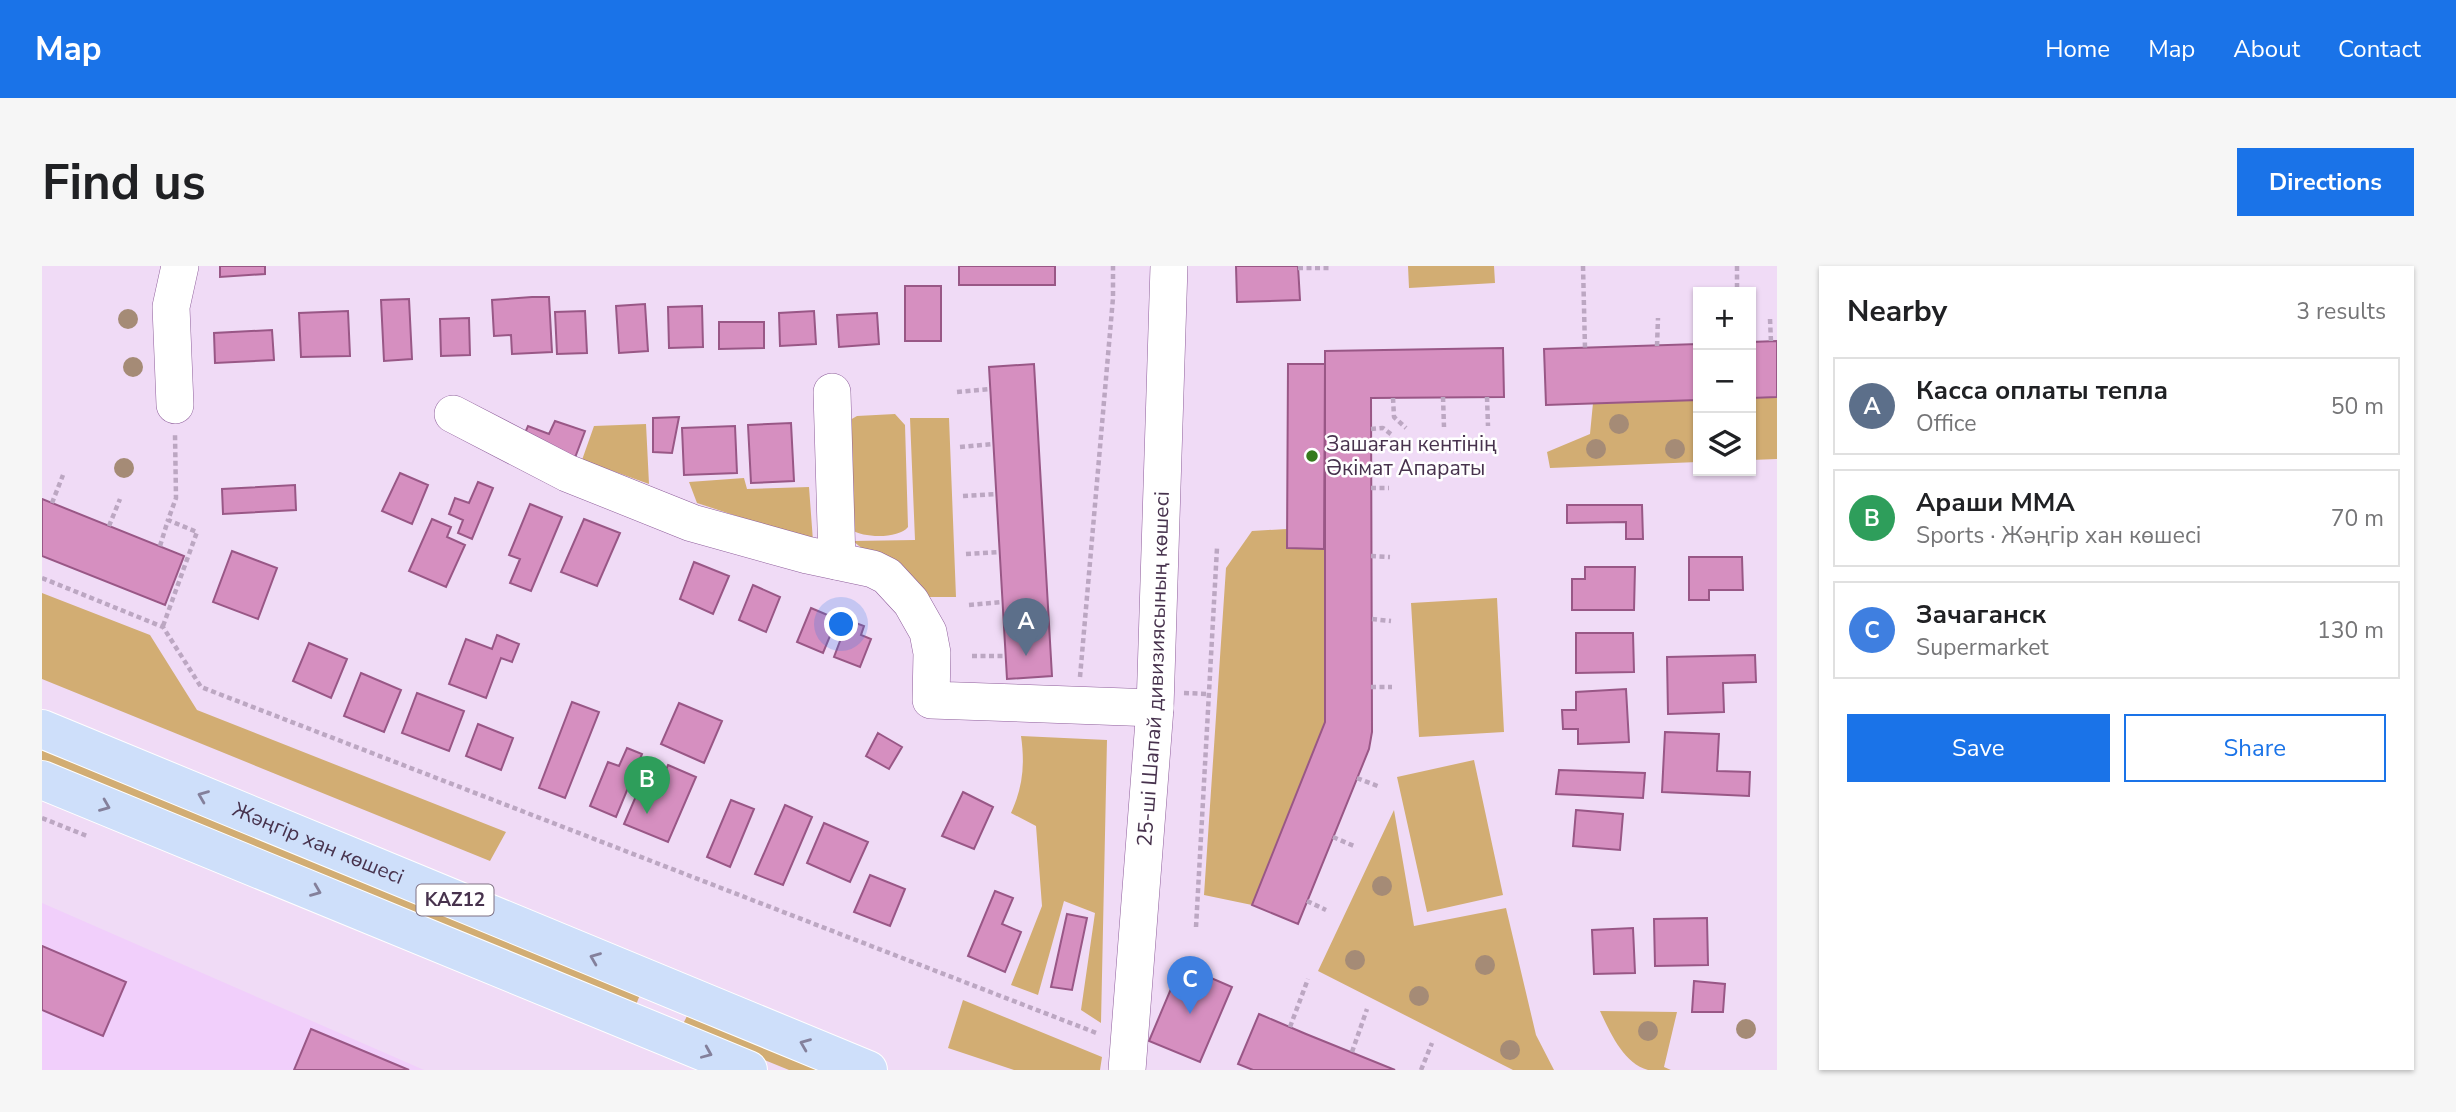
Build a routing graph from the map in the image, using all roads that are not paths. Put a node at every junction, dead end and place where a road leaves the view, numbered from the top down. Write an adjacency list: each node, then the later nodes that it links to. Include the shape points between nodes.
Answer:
1 (180, 266): 4 (street, via 172,307)
2 (1169, 266): 7 (street, 25-ші Шапай дивизиясының көшесі)
3 (832, 393): 6 (street)
4 (175, 405)
5 (453, 414): 6 (street, via 567,474 692,523)
6 (837, 561): 7 (street, via 887,576 916,608 932,653 931,700)
7 (1155, 708): 12 (street, 25-ші Шапай дивизиясының көшесі)
8 (42, 729): 10 (main road, Жәңгір хан көшесі / KAZ12, one-way to 8)
9 (42, 780): 11 (main road, KAZ12, one-way to 11)
10 (671, 989): 11 (main road); 14 (main road, Жәңгір хан көшесі / KAZ12, one-way to 10)
11 (654, 1031): 13 (main road, KAZ12, one-way to 13)
12 (1128, 1058)
13 (748, 1070)
14 (868, 1070)

